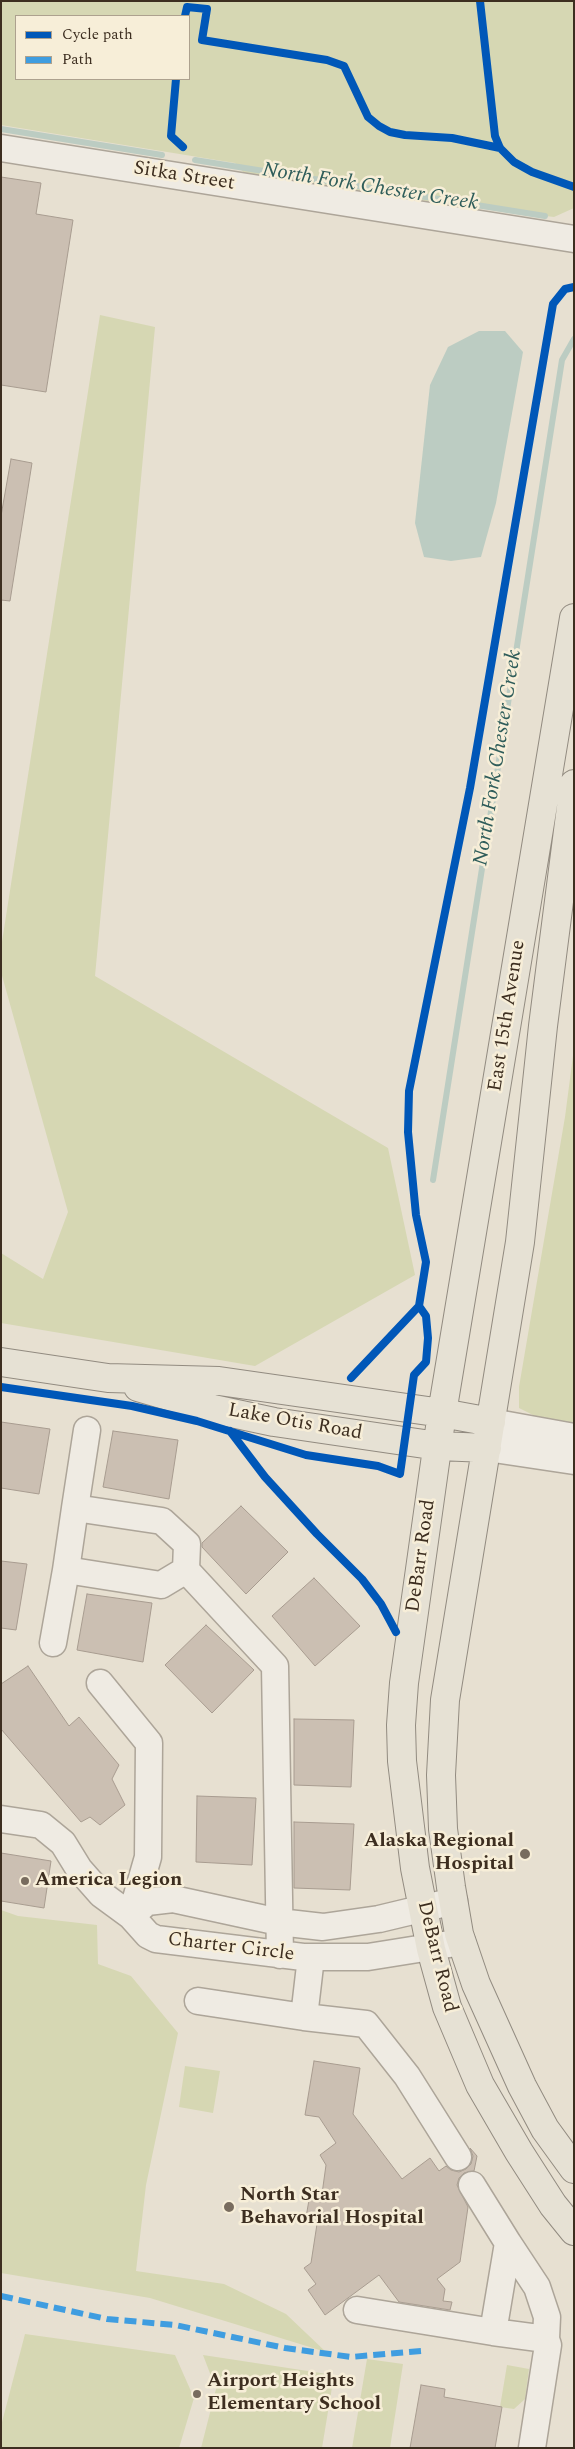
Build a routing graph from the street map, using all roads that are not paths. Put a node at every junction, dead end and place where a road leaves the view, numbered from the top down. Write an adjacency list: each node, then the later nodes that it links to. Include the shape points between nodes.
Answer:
1 (1, 148): 2 (street, Sitka Street)
2 (574, 239)
3 (574, 618): 7 (main road, East 15th Avenue)
4 (574, 784): 8 (main road, East 15th Avenue, via 555,923 520,1242)
5 (1, 1362): 6 (main road, Lake Otis Road)
6 (108, 1378): 7 (main road, Lake Otis Road, via 219,1381); 11 (main road, Lake Otis Road, via 213,1409 274,1422)
7 (442, 1413): 8 (main road, Lake Otis Road); 11 (main road, DeBarr Road)
8 (491, 1422): 10 (street); 12 (main road, DeBarr Road)
9 (87, 1430): 14 (street)
10 (574, 1437)
11 (438, 1446): 12 (main road, Lake Otis Road); 21 (main road, DeBarr Road, via 401,1725 402,1761)
12 (487, 1448): 13 (street); 20 (main road, DeBarr Road, via 463,1580 441,1735 443,1829)
13 (574, 1461)
14 (75, 1508): 15 (street); 16 (street, via 162,1521 187,1544)
15 (66, 1570): 16 (street, via 161,1585); 17 (street)
16 (186, 1570): 23 (street, via 275,1666)
17 (54, 1643)
18 (100, 1683): 22 (street, via 149,1743 148,1857)
19 (1, 1819): 22 (street, via 41,1825 63,1843 100,1894)
20 (454, 1901): 21 (street, Charter Circle); 24 (main road, DeBarr Road)
21 (423, 1910): 23 (street, Charter Circle, via 323,1927); 25 (main road, DeBarr Road)
22 (131, 1916): 23 (street, Charter Circle, via 147,1902 173,1899); 26 (street, Charter Circle, via 156,1939)
23 (279, 1922): 26 (street)
24 (462, 1942): 25 (street, Charter Circle); 31 (main road, DeBarr Road, via 476,1984 522,2086 545,2129)
25 (431, 1948): 27 (street, Charter Circle, via 368,1957); 33 (main road, DeBarr Road, via 447,2007 480,2085 553,2205)
26 (280, 1955): 27 (street, Charter Circle)
27 (311, 1957): 29 (street)
28 (198, 2001): 29 (street)
29 (304, 2017): 30 (street, via 366,2024 407,2076)
30 (458, 2156)
31 (574, 2169)
32 (472, 2185): 34 (street)
33 (574, 2231)
34 (508, 2243): 36 (street); 37 (street, via 537,2287 546,2317)
35 (357, 2310): 36 (street)
36 (493, 2332): 37 (street)
37 (546, 2339): 38 (street, via 548,2344)
38 (532, 2448)

